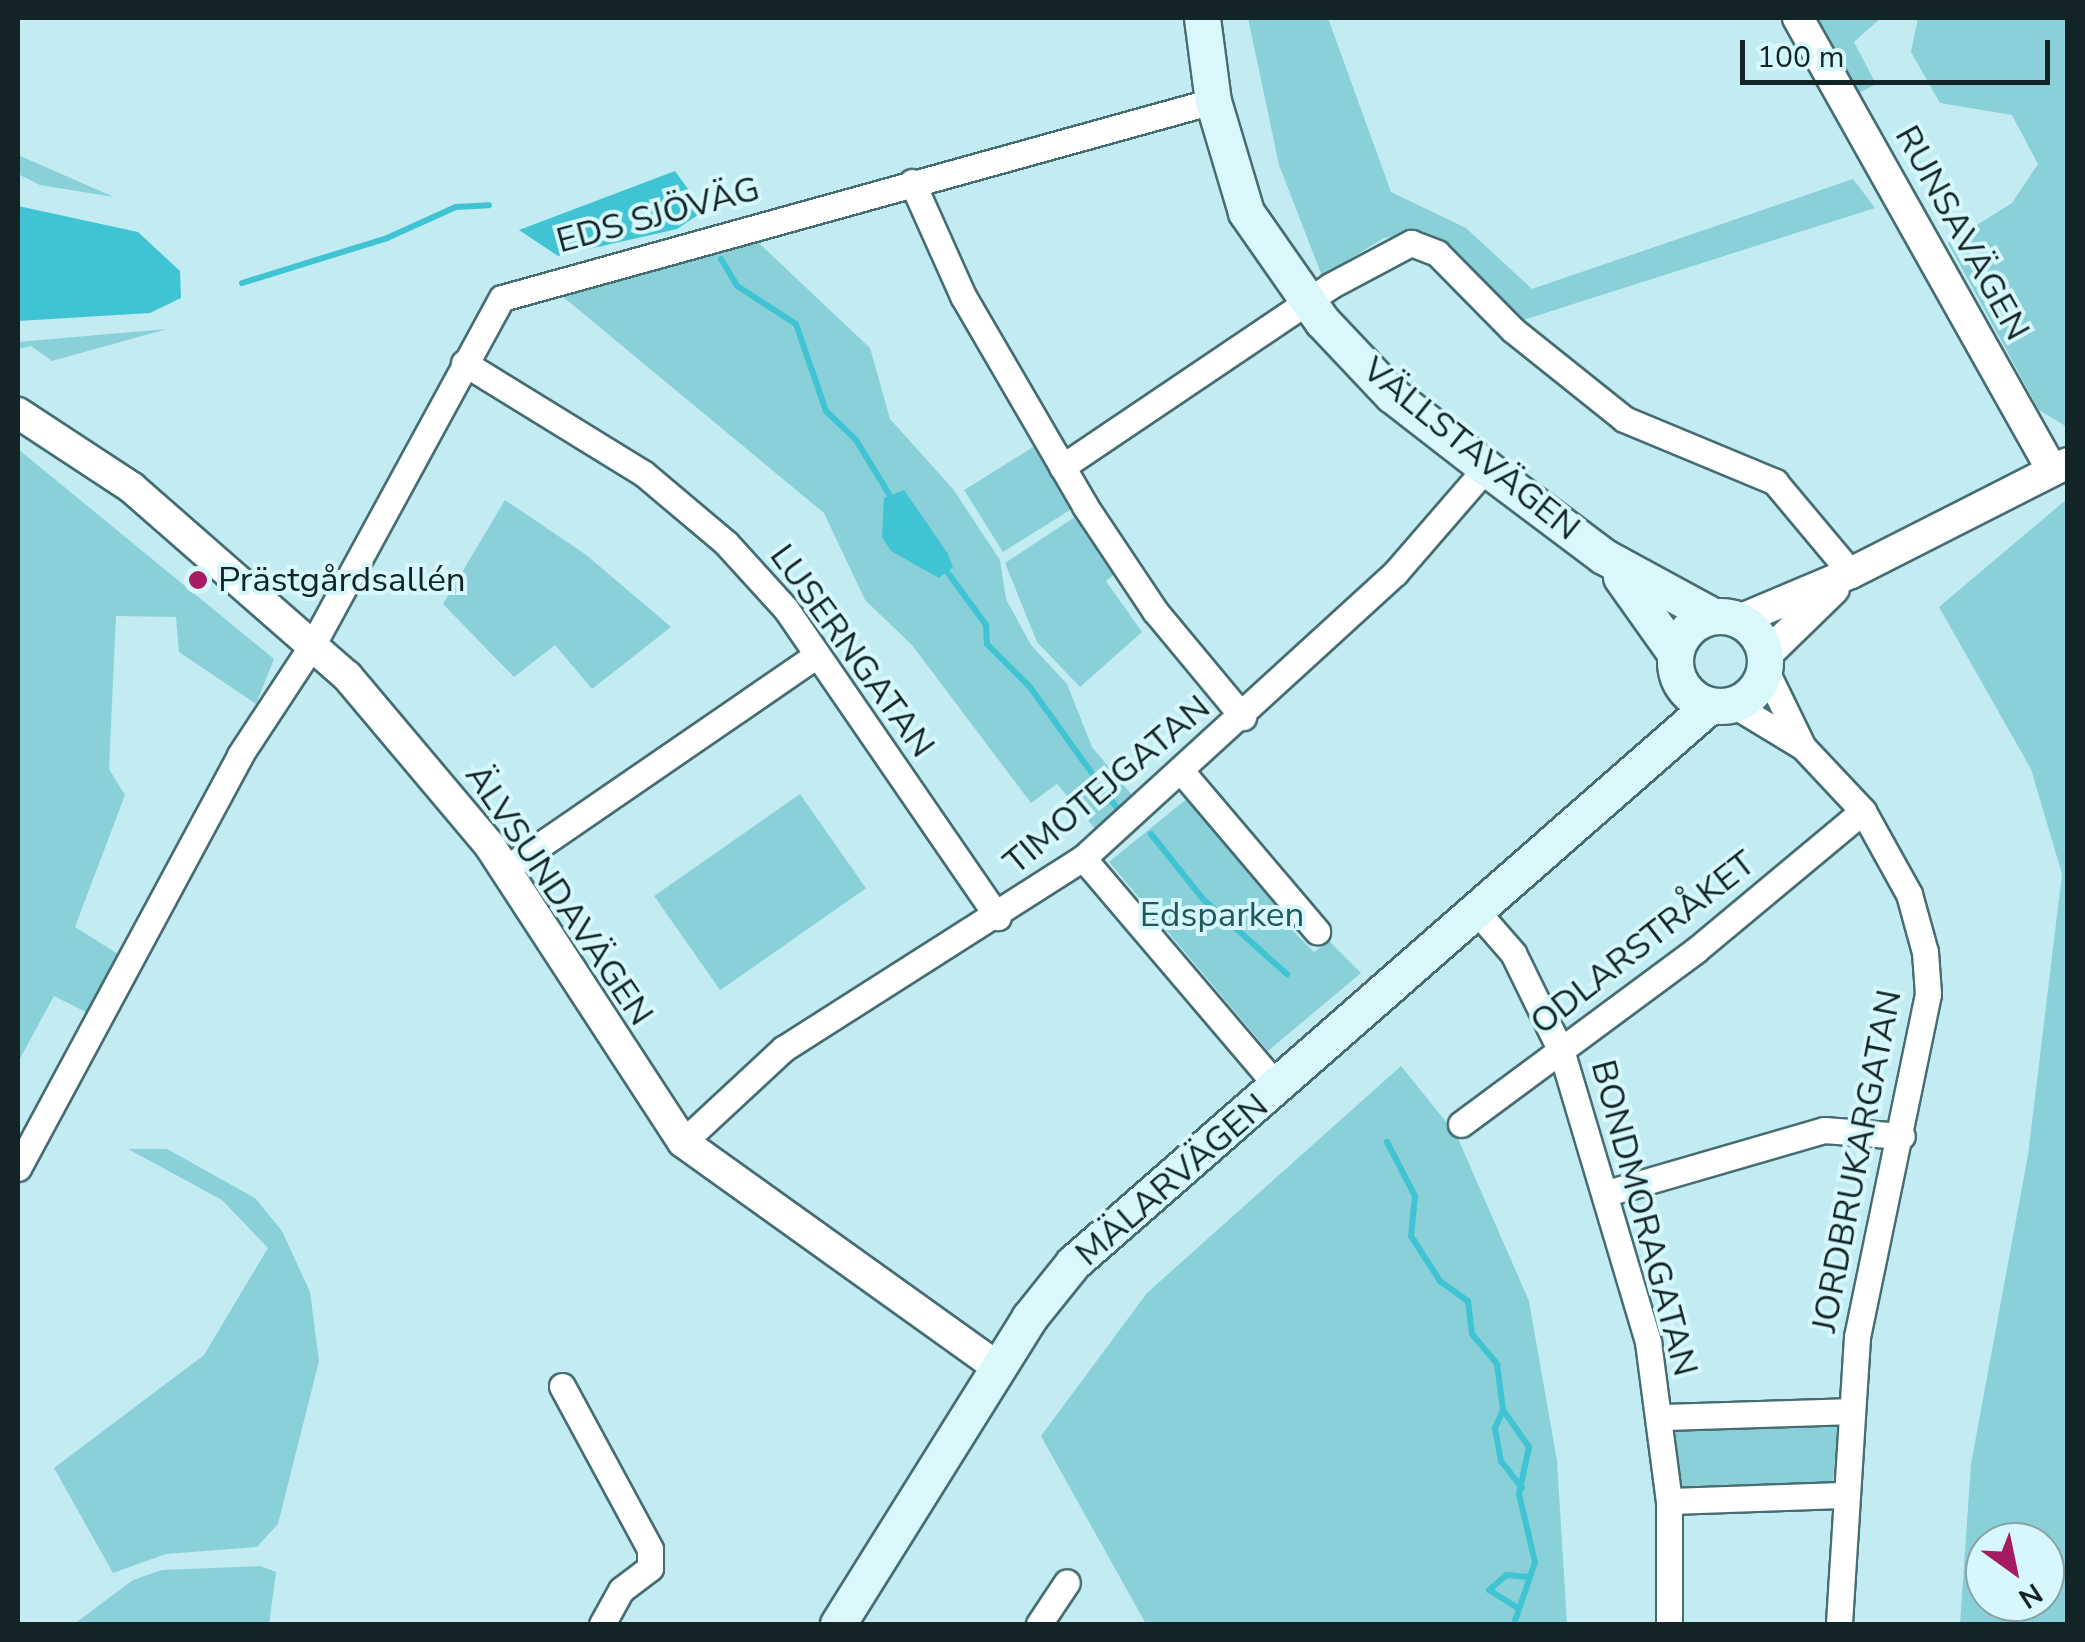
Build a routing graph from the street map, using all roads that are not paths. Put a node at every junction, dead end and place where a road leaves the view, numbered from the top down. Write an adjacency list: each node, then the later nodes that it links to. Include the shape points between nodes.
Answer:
1 (1202, 18): 3 (main road, VÄLLSTAVÄGEN)
2 (1798, 18): 8 (street, RUNSAVÄGEN)
3 (1214, 101): 4 (street, EDS SJÖVÄG); 5 (main road, VÄLLSTAVÄGEN, via 1246,212)
4 (912, 182): 6 (street, EDS SJÖVÄG, via 502,298); 9 (street, via 963,296)
5 (1307, 302): 9 (street); 10 (main road, VÄLLSTAVÄGEN, via 1392,395); 12 (street, via 1386,252 1410,243 1437,253 1513,330 1624,419 1774,482)
6 (464, 362): 14 (street, EDS SJÖVÄG); 15 (street, LUSERNGATAN, via 642,472 726,543)
7 (18, 413): 14 (street, ÄLVSUNDAVÄGEN, via 132,488)
8 (2060, 466): 12 (street)
9 (1062, 467): 19 (street, via 1155,611)
10 (1486, 468): 11 (main road, VÄLLSTAVÄGEN); 19 (street, TIMOTEJGATAN, via 1396,573)
11 (1603, 556): 13 (main road, VÄLLSTAVÄGEN); 17 (main road, VÄLLSTAVÄGEN, via 1658,619)
12 (1851, 574): 13 (street); 16 (street)
13 (1725, 618): 16 (main road); 17 (main road, via 1684,632)
14 (313, 644): 25 (street, ÄLVSUNDAVÄGEN, via 428,769); 34 (street, via 240,755)
15 (817, 655): 25 (street); 27 (street, LUSERNGATAN)
16 (1765, 662): 18 (main road, via 1752,693); 20 (street, JORDBRUKARGATAN)
17 (1676, 665): 18 (main road); 22 (main road, MÄLARVÄGEN, via 1664,707)
18 (1722, 705): 20 (street, JORDBRUKARGATAN); 22 (main road, MÄLARVÄGEN)
19 (1242, 718): 21 (street, TIMOTEJGATAN)
20 (1803, 747): 23 (street, JORDBRUKARGATAN)
21 (1182, 772): 24 (street, TIMOTEJGATAN); 28 (street)
22 (1591, 809): 26 (main road, MÄLARVÄGEN)
23 (1863, 811): 29 (street, ODLARSTRÅKET); 32 (street, JORDBRUKARGATAN, via 1909,894 1925,952 1928,994)
24 (1083, 858): 27 (street, TIMOTEJGATAN); 30 (street)
25 (504, 870): 33 (street, ÄLVSUNDAVÄGEN)
26 (1479, 914): 29 (street, BONDMORAGATAN, via 1513,953); 30 (main road, MÄLARVÄGEN)
27 (998, 917): 33 (street, TIMOTEJGATAN, via 784,1049)
28 (1317, 930)
29 (1562, 1053): 31 (street, ODLARSTRÅKET); 35 (street, BONDMORAGATAN)
30 (1279, 1088): 36 (main road, MÄLARVÄGEN, via 1073,1264)
31 (1461, 1124)
32 (1902, 1136): 35 (street, via 1824,1130); 38 (street, JORDBRUKARGATAN, via 1857,1337)
33 (684, 1142): 36 (street, ÄLVSUNDAVÄGEN)
34 (18, 1168)
35 (1607, 1193): 39 (street, BONDMORAGATAN)
36 (1000, 1368): 44 (main road, MÄLARVÄGEN)
37 (562, 1386): 43 (street, via 650,1548 650,1568 621,1590)
38 (1850, 1410): 39 (street); 40 (street, JORDBRUKARGATAN)
39 (1661, 1417): 41 (street, BONDMORAGATAN)
40 (1843, 1495): 41 (street); 47 (street, JORDBRUKARGATAN)
41 (1670, 1501): 46 (street, BONDMORAGATAN)
42 (1067, 1582): 45 (street)
43 (602, 1624)
44 (838, 1624)
45 (1039, 1624)
46 (1668, 1624)
47 (1839, 1624)

